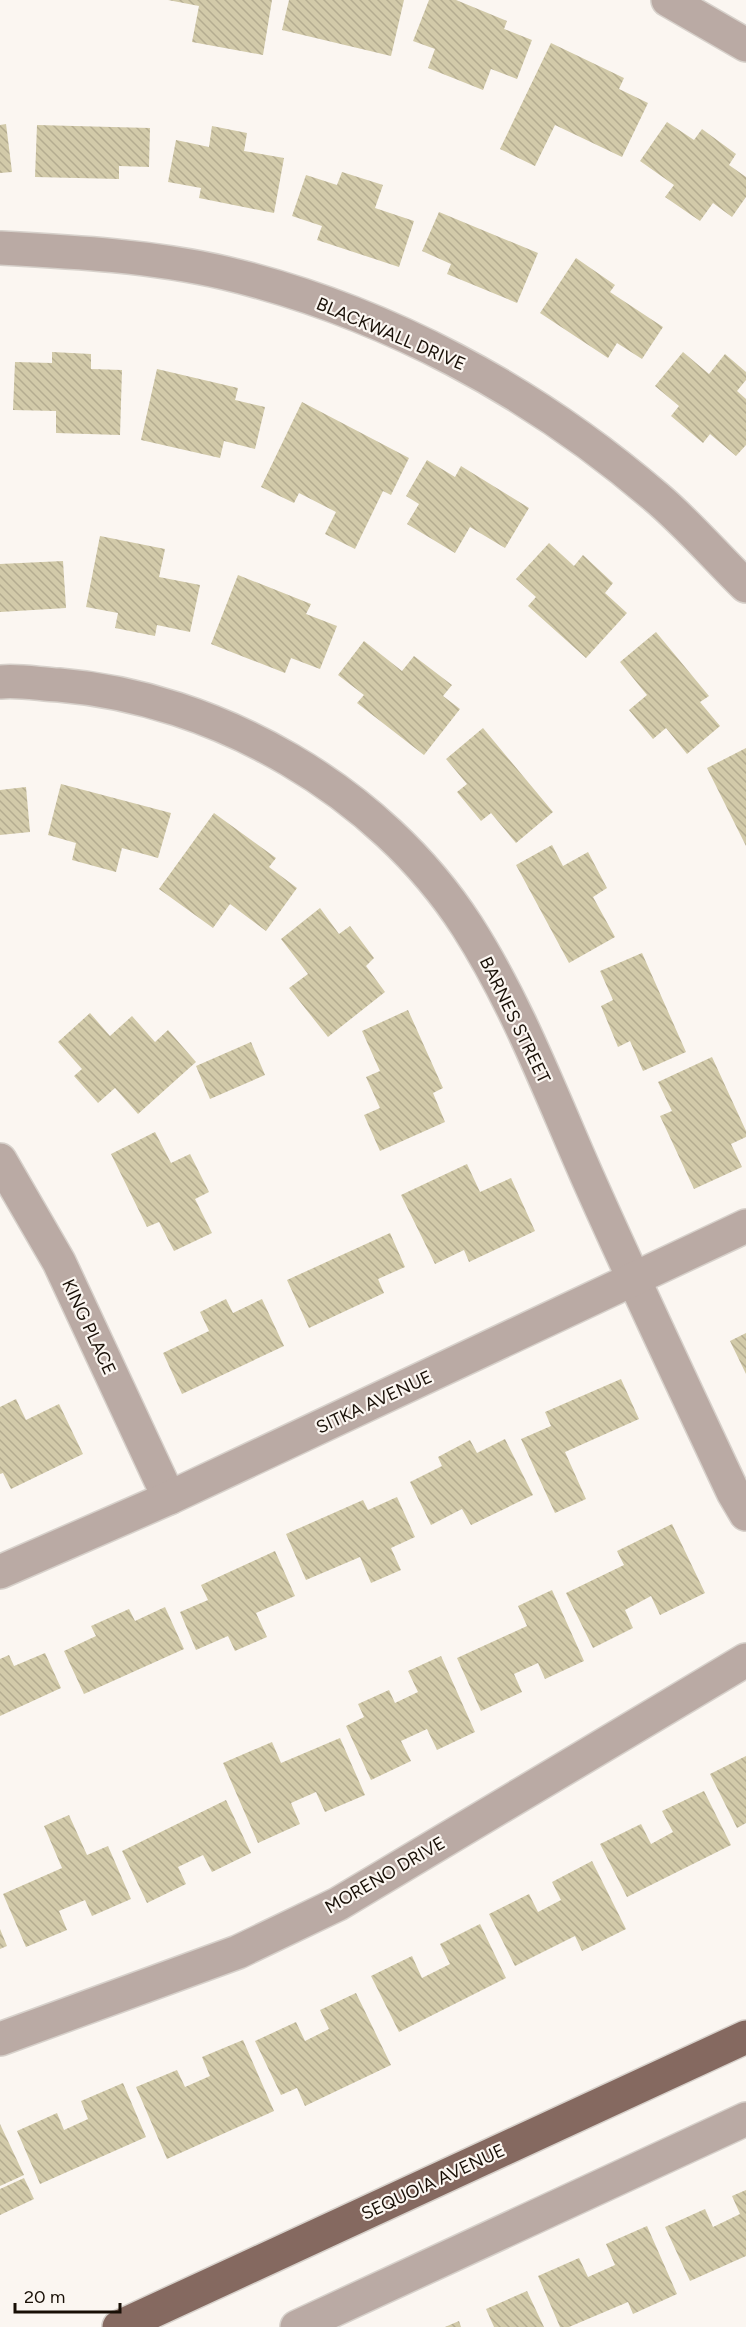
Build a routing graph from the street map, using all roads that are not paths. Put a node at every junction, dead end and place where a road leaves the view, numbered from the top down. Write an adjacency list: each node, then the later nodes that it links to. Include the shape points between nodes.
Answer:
1 (668, 0): 2 (street)
2 (746, 45)
3 (0, 248): 4 (street, BLACKWALL DRIVE, via 113,254 225,273 333,306 450,356 558,420 657,497)
4 (746, 586)
5 (0, 682): 8 (street, BARNES STREET, via 99,688 186,710 268,746 343,795 410,855 466,924 510,1002)
6 (0, 1160): 9 (street, KING PLACE, via 59,1262)
7 (746, 1226): 8 (street, SITKA AVENUE)
8 (633, 1279): 9 (street, SITKA AVENUE); 10 (street, BARNES STREET)
9 (169, 1498): 11 (street, SITKA AVENUE)
10 (746, 1514)
11 (0, 1572)
12 (746, 1660): 14 (street, MORENO DRIVE, via 338,1904 238,1952)
13 (746, 2037): 16 (main road, SEQUOIA AVENUE)
14 (0, 2039)
15 (746, 2119): 17 (street)
16 (119, 2327)
17 (297, 2327)

